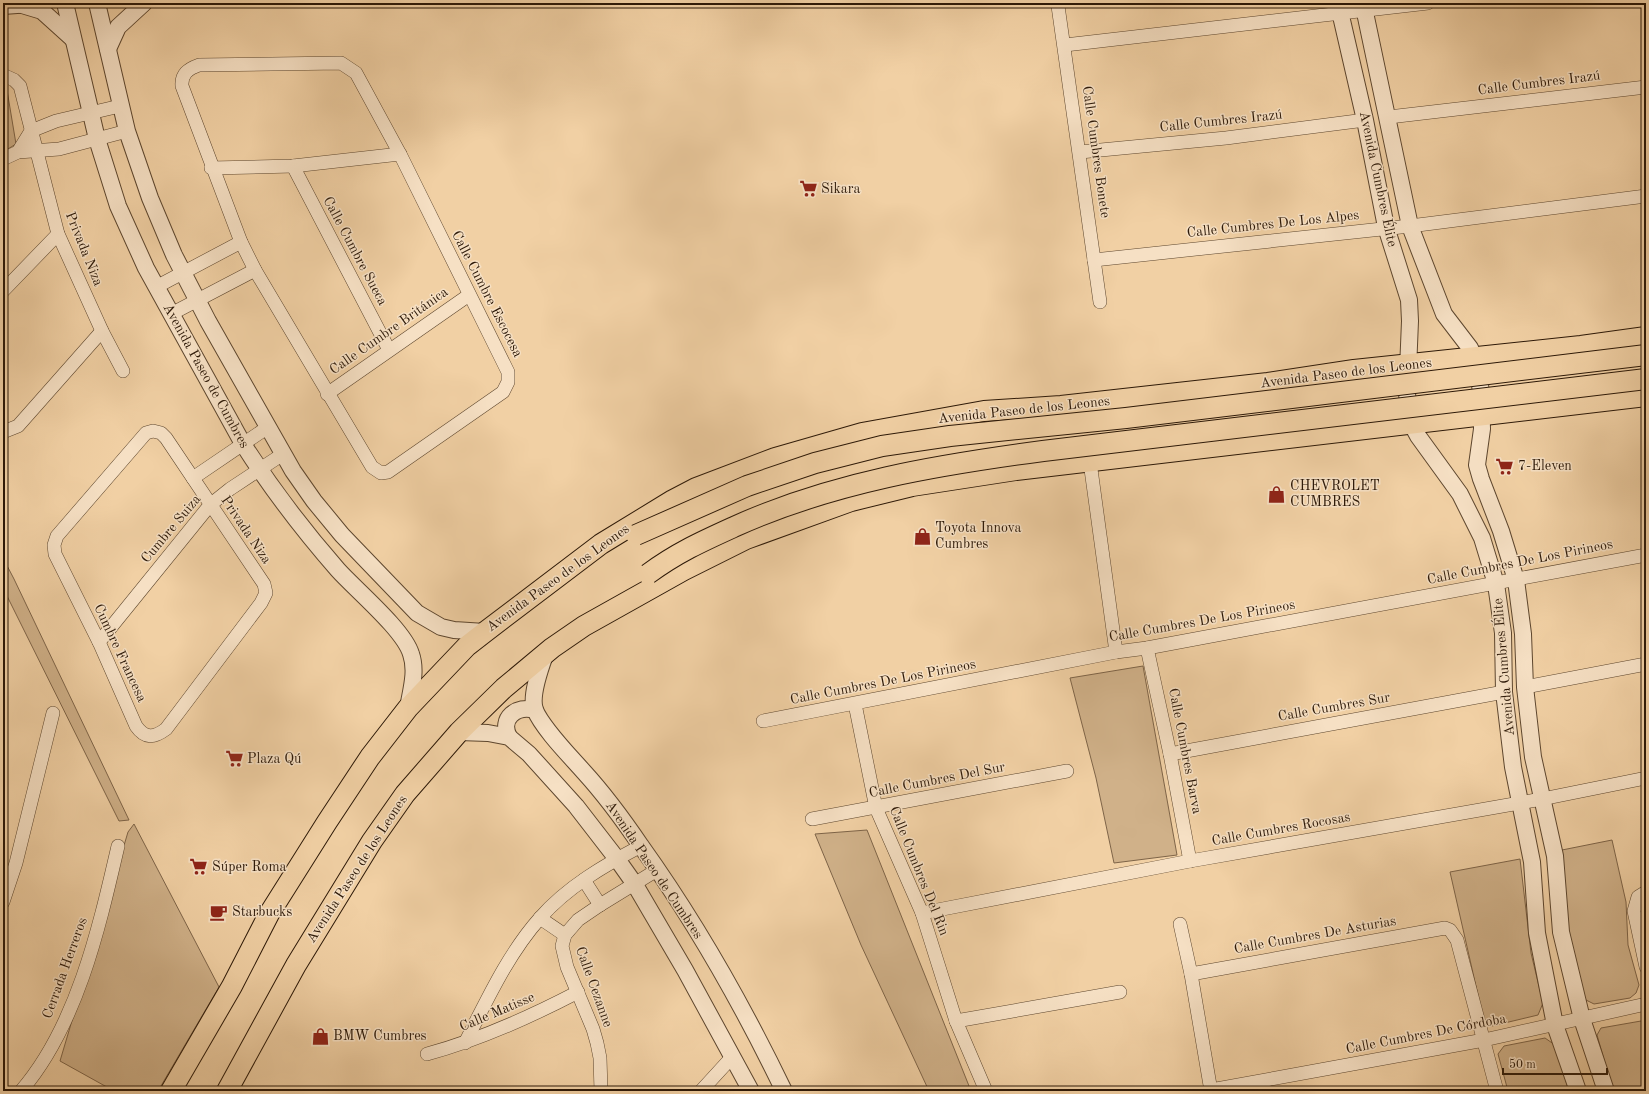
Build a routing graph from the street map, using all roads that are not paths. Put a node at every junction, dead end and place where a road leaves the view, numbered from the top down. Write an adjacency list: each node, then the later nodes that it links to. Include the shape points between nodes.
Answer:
1 (48, 3): 6 (street)
2 (65, 3): 11 (street, Avenida Paseo de Cumbres)
3 (97, 3): 13 (street, Avenida Paseo de Cumbres)
4 (144, 3): 13 (street, via 118,27)
5 (1428, 3): 9 (street)
6 (22, 5): 7 (street); 11 (street, via 42,11)
7 (3, 6)
8 (1058, 6): 12 (street, Calle Cumbres Bonete)
9 (1365, 7): 10 (street); 18 (street, Avenida Cumbres Élite)
10 (1340, 8): 12 (street); 19 (street, Avenida Cumbres Élite)
11 (73, 39): 17 (street, Avenida Paseo de Cumbres)
12 (1065, 45): 25 (street, Calle Cumbres Bonete)
13 (108, 49): 16 (street, Avenida Paseo de Cumbres)
14 (3, 75): 20 (street, Privada Niza, via 20,86)
15 (1646, 87): 18 (street, Calle Cumbres Irazú)
16 (120, 106): 17 (street); 21 (street, Avenida Paseo de Cumbres)
17 (91, 113): 20 (street, via 56,121); 22 (street, Avenida Paseo de Cumbres)
18 (1389, 117): 31 (street, Avenida Cumbres Élite)
19 (1365, 120): 25 (street, Calle Cumbres Irazú, via 1226,138); 32 (street, Avenida Cumbres Élite)
20 (31, 131): 23 (street, Privada Niza); 24 (street)
21 (127, 131): 22 (street); 37 (street, Avenida Paseo de Cumbres, via 150,198)
22 (97, 139): 23 (street, via 59,149); 38 (street, Avenida Paseo de Cumbres, via 118,206)
23 (37, 151): 24 (street); 33 (street, Privada Niza)
24 (18, 152): 27 (street)
25 (1080, 152): 35 (street, Calle Cumbres Bonete)
26 (400, 154): 28 (street); 29 (street, Calle Cumbre Escocesa, via 356,73 342,63 198,65 184,74 181,80); 40 (street, Calle Cumbre Escocesa)
27 (3, 159)
28 (293, 166): 29 (street); 46 (street, Calle Cumbre Sueca)
29 (211, 168): 34 (street, Calle Cumbre Escocesa)
30 (1646, 196): 31 (street, Calle Cumbres De Los Alpes)
31 (1410, 226): 32 (street, Calle Cumbres De Los Alpes); 49 (street, Avenida Cumbres Élite, via 1444,314)
32 (1386, 228): 35 (street, Calle Cumbres De Los Alpes); 50 (street, Avenida Cumbres Élite, via 1409,300)
33 (58, 234): 39 (street); 44 (street, Privada Niza)
34 (241, 242): 36 (street, Calle Cumbre Escocesa); 37 (street)
35 (1094, 260): 42 (street, Calle Cumbres Bonete)
36 (255, 270): 41 (street); 54 (street, Calle Cumbre Escocesa)
37 (183, 272): 38 (street); 41 (street, Avenida Paseo de Cumbres)
38 (156, 287): 43 (street, Avenida Paseo de Cumbres)
39 (3, 291)
40 (469, 295): 46 (street, Calle Cumbre Británica); 54 (street, Calle Cumbre Escocesa, via 508,372 508,382 503,392 388,472 381,473 372,467)
41 (197, 300): 43 (street); 59 (street, Avenida Paseo de Cumbres)
42 (1100, 302)
43 (171, 314): 63 (street, Avenida Paseo de Cumbres)
44 (102, 331): 52 (street, Privada Niza); 61 (street, via 18,426)
45 (1646, 337): 47 (main road, Avenida Paseo de los Leones)
46 (389, 350): 54 (street, Calle Cumbre Británica)
47 (1543, 350): 49 (main road, Avenida Paseo de los Leones); 56 (main road, via 1531,364 1529,374 1530,397)
48 (1646, 355): 69 (main road, bridge, via 882,446 747,486 636,535)
49 (1474, 356): 50 (main road, Avenida Paseo de los Leones); 57 (street, Avenida Cumbres Élite, via 1478,368)
50 (1407, 365): 51 (main road, Avenida Paseo de los Leones); 58 (street, Avenida Cumbres Élite)
51 (1354, 370): 62 (main road, via 1365,382 1368,409 1366,420); 69 (main road, Avenida Paseo de los Leones, via 1268,383 1061,406 984,411 862,433 775,458 696,488)
52 (124, 371)
53 (1646, 379): 74 (main road, bridge, via 1043,451 956,463 884,477 820,494 758,516 688,547 648,574)
54 (327, 394)
55 (1646, 396): 56 (main road, Avenida Paseo de los Leones)
56 (1539, 408): 57 (main road, Avenida Paseo de los Leones)
57 (1482, 415): 58 (main road, Avenida Paseo de los Leones); 71 (street, Avenida Cumbres Élite, via 1478,465 1481,480 1501,531)
58 (1411, 423): 62 (main road, Avenida Paseo de los Leones); 72 (street, Avenida Cumbres Élite, via 1460,494 1482,538)
59 (268, 427): 63 (street, Cumbre Suiza); 64 (street, Avenida Paseo de Cumbres)
60 (153, 431): 67 (street, Privada Niza, via 161,433 166,438); 76 (street, Cumbre Francesa, via 146,433 57,536 54,545 55,554)
61 (3, 432)
62 (1350, 432): 65 (main road, Avenida Paseo de los Leones)
63 (243, 444): 66 (street, Avenida Paseo de Cumbres); 67 (street, Cumbre Suiza)
64 (283, 454): 66 (street, Cumbre Suiza); 75 (street, Avenida Paseo de Cumbres, via 314,501 342,535 417,613 442,627)
65 (1090, 462): 74 (main road, Avenida Paseo de los Leones, via 912,486 845,503 746,539); 78 (street)
66 (260, 470): 68 (street, Cumbre Suiza); 84 (street, Avenida Paseo de Cumbres, via 323,553 396,630 411,653 414,672)
67 (194, 478): 68 (street, Privada Niza)
68 (210, 505): 73 (street, Privada Niza, via 264,584); 76 (street, Cumbre Suiza)
69 (606, 541): 75 (main road, Avenida Paseo de los Leones)
70 (1646, 555): 71 (street, Calle Cumbres De Los Pirineos)
71 (1516, 580): 72 (street, Calle Cumbres De Los Pirineos); 81 (street, Avenida Cumbres Élite, via 1523,634)
72 (1496, 584): 77 (street, Calle Cumbres De Los Pirineos); 82 (street, Avenida Cumbres Élite, via 1503,633)
73 (266, 593): 76 (street, Cumbre Francesa, via 166,729 157,736 148,737 138,729)
74 (584, 626): 79 (main road, Avenida Paseo de los Leones)
75 (485, 632): 84 (main road, Avenida Paseo de los Leones, via 467,646)
76 (99, 642)
77 (1147, 648): 78 (street, Calle Cumbres De Los Pirineos); 90 (street, Calle Cumbres Barva)
78 (1116, 652): 83 (street, Calle Cumbres De Los Pirineos)
79 (544, 655): 85 (street, via 536,683); 88 (main road, Avenida Paseo de los Leones, via 504,688)
80 (1646, 664): 81 (street)
81 (1525, 687): 93 (street, Avenida Cumbres Élite)
82 (1504, 692): 90 (street, Calle Cumbres Sur); 94 (street, Avenida Cumbres Élite)
83 (855, 704): 87 (street, Calle Cumbres De Los Pirineos); 95 (street, Calle Cumbres Del Rin)
84 (408, 708): 123 (main road, Avenida Paseo de los Leones, via 370,757 285,888)
85 (535, 710): 89 (street, via 525,708 513,713 506,724 505,730); 98 (street, Avenida Paseo de Cumbres, via 596,785)
86 (53, 713): 105 (street, via 16,863)
87 (763, 721)
88 (459, 732): 89 (street, Avenida Paseo de Cumbres); 129 (main road, Avenida Paseo de los Leones, via 405,794 372,841 296,965)
89 (509, 737): 99 (street, Avenida Paseo de Cumbres, via 529,754 576,806)
90 (1170, 754): 100 (street, Calle Cumbres Barva)
91 (1068, 771): 95 (street, Calle Cumbres Del Sur)
92 (1646, 778): 93 (street, Calle Cumbres Rocosas)
93 (1542, 799): 94 (street, Calle Cumbres Rocosas); 116 (street, Avenida Cumbres Élite, via 1555,856 1561,932)
94 (1520, 803): 100 (street, Calle Cumbres Rocosas); 118 (street, Avenida Cumbres Élite, via 1532,862 1537,933)
95 (876, 808): 96 (street, Calle Cumbres Del Sur); 107 (street, Calle Cumbres Del Rin)
96 (812, 819)
97 (118, 846): 126 (street, Cerrada Herreros, via 106,896 72,1003 54,1045 35,1075)
98 (641, 846): 99 (street); 101 (street, Avenida Paseo de Cumbres)
99 (618, 859): 102 (street); 103 (street, Avenida Paseo de Cumbres)
100 (1190, 861): 107 (street, Calle Cumbres Rocosas)
101 (657, 870): 103 (street, Calle Cezanne); 132 (street, Avenida Paseo de Cumbres, via 714,960 759,1038)
102 (584, 880): 106 (street); 108 (street, via 561,897)
103 (634, 883): 106 (street, Calle Cezanne); 122 (street, Avenida Paseo de Cumbres)
104 (1642, 894): 111 (street, via 1634,911)
105 (3, 902)
106 (600, 905): 110 (street, Calle Cezanne, via 578,920)
107 (922, 913): 117 (street, Calle Cumbres Del Rin)
108 (540, 918): 110 (street); 120 (street, via 500,977)
109 (1180, 924): 112 (street)
110 (564, 935): 113 (street, Calle Cezanne, via 564,955)
111 (1646, 967)
112 (1191, 974): 119 (street, Calle Cumbres De Asturias, via 1445,928 1450,930 1457,940); 125 (street)
113 (578, 992): 120 (street, Calle Matisse); 130 (street, Calle Cezanne, via 597,1043)
114 (1120, 992): 117 (street)
115 (1646, 1004): 116 (street, Calle Cumbres De Córdoba)
116 (1582, 1019): 118 (street, Calle Cumbres De Córdoba); 136 (street, Avenida Cumbres Élite)
117 (956, 1021): 133 (street, Calle Cumbres Del Rin)
118 (1556, 1025): 119 (street, Calle Cumbres De Córdoba); 135 (street, Avenida Cumbres Élite)
119 (1484, 1040): 125 (street, Calle Cumbres De Córdoba); 134 (street)
120 (466, 1043): 121 (street, Calle Matisse)
121 (427, 1054)
122 (733, 1056): 124 (street, Avenida Paseo de Cumbres); 131 (street)
123 (183, 1070): 127 (main road, Avenida Paseo de los Leones); 128 (main road)
124 (747, 1089)
125 (1211, 1090)
126 (21, 1091)
127 (171, 1091)
128 (187, 1091)
129 (226, 1091)
130 (601, 1091)
131 (701, 1091)
132 (784, 1091)
133 (986, 1091)
134 (1498, 1091)
135 (1578, 1091)
136 (1606, 1091)

